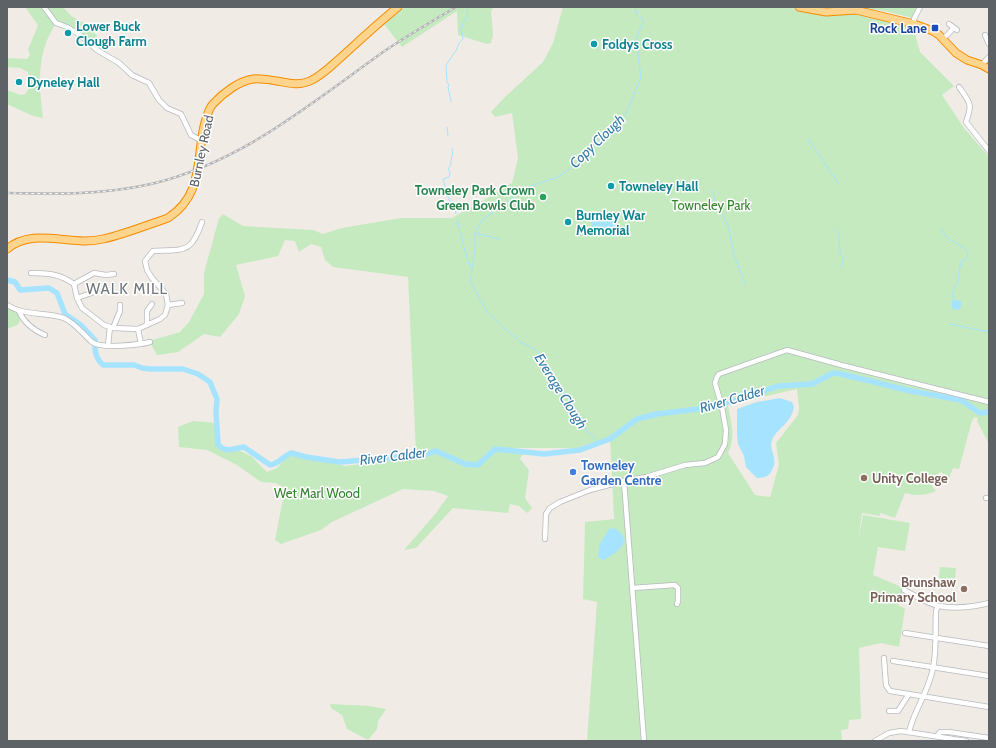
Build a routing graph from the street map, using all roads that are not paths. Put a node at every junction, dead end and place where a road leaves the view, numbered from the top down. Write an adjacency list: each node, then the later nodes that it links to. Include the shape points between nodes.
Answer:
1 (44, 7): 14 (street, via 56,23 80,35 132,75 148,83 167,108 181,114 191,135)
2 (398, 7): 14 (highway, Burnley Road, via 324,72 310,81 290,84 253,79 223,94 211,106 205,120)
3 (799, 7): 5 (highway, via 826,12 856,10)
4 (920, 7): 5 (street)
5 (914, 24): 8 (highway, via 933,31)
6 (949, 24): 8 (street, via 955,29)
7 (985, 35): 9 (street)
8 (943, 39): 12 (highway, via 960,56)
9 (989, 44)
10 (989, 57): 11 (street)
11 (984, 62)
12 (989, 69)
13 (959, 87): 15 (street, via 970,102 966,122)
14 (202, 140): 17 (highway, Burnley Road, via 195,185 184,204 168,218 103,239 91,241 37,238 24,240)
15 (989, 151)
16 (202, 222): 26 (street, via 190,246 179,251 153,251 146,261 147,270 166,294)
17 (7, 250)
18 (31, 273): 20 (street, via 53,274)
19 (114, 274): 20 (street, via 94,273)
20 (74, 284): 22 (street)
21 (97, 291): 22 (street)
22 (77, 298): 30 (street, via 82,308 104,325)
23 (182, 303): 26 (street)
24 (152, 304): 29 (street, via 147,311)
25 (7, 305): 28 (street)
26 (168, 305): 29 (street, via 165,315)
27 (120, 306): 30 (street)
28 (19, 311): 32 (street, via 29,326); 35 (street, via 66,319 93,343)
29 (148, 325): 31 (street)
30 (112, 327): 31 (street); 35 (street)
31 (138, 329): 34 (street)
32 (45, 335)
33 (150, 342): 34 (street)
34 (141, 344): 35 (street)
35 (108, 345)
36 (989, 402): 37 (street, via 787,350 717,377 715,383 726,430 725,444 718,457 705,463 685,465)
37 (624, 481): 38 (street, via 582,493 550,508 546,514); 39 (street)
38 (545, 540)
39 (632, 588): 42 (street, via 675,585 678,588); 59 (street)
40 (904, 590): 43 (street)
41 (988, 603): 43 (street, via 956,607); 44 (street)
42 (676, 604)
43 (938, 606): 46 (street)
44 (989, 609)
45 (905, 633): 46 (street)
46 (936, 638): 47 (street); 50 (street)
47 (989, 646)
48 (884, 658): 52 (street, via 887,688 893,692)
49 (893, 661): 50 (street)
50 (933, 667): 51 (street); 53 (street)
51 (989, 676)
52 (909, 694): 53 (street); 55 (street, via 898,711)
53 (924, 696): 54 (street); 56 (street)
54 (989, 707)
55 (889, 711)
56 (909, 732): 57 (street); 60 (street, via 892,732)
57 (937, 736): 58 (street, via 940,732 949,732); 61 (street)
58 (989, 738)
59 (644, 741)
60 (875, 741)
61 (966, 741)

